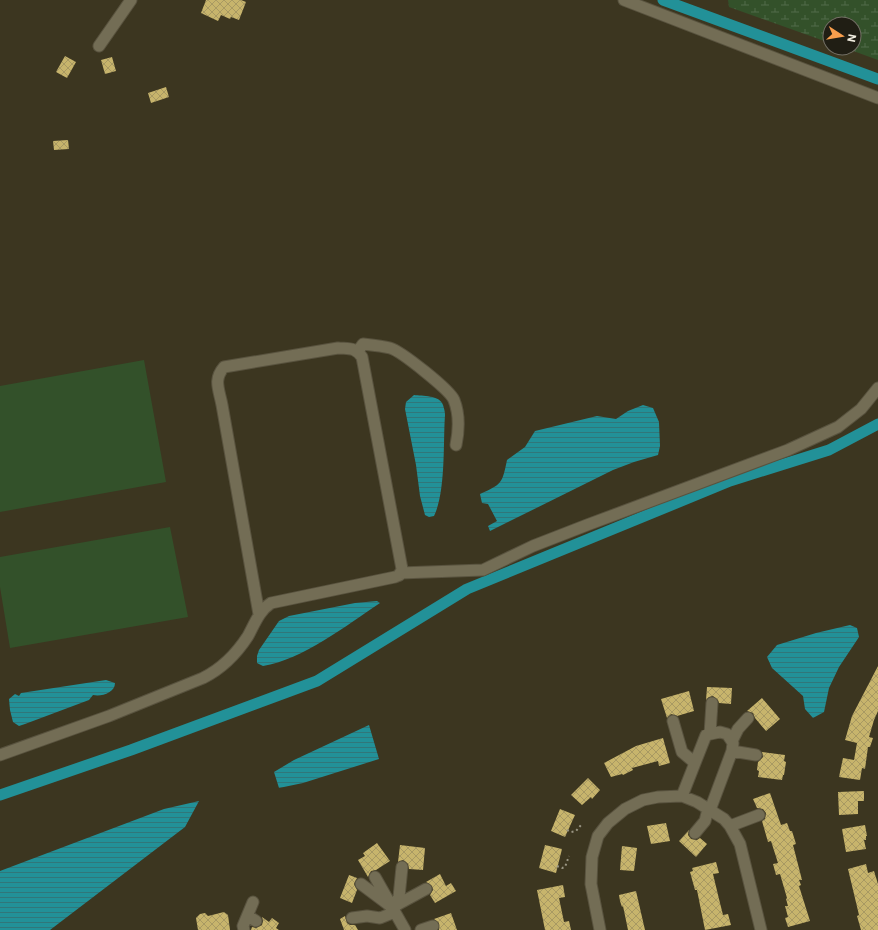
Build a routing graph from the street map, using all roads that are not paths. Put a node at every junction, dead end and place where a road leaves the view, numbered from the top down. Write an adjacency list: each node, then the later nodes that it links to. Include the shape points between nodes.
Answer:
1 (624, 0): 4 (street)
2 (130, 2): 3 (street)
3 (99, 46)
4 (878, 98)
5 (358, 351): 7 (street, via 363,344 392,349 428,374 454,399 459,428); 8 (street, via 362,357 402,569); 9 (street, via 338,348 224,367 218,374)
6 (875, 394): 8 (street, via 838,427 788,450 533,546 483,570)
7 (456, 445)
8 (400, 573): 9 (street, via 395,578 272,603)
9 (259, 614): 15 (street, via 247,637 215,672 109,716)
10 (712, 703): 13 (street)
11 (748, 718): 14 (street, via 738,729)
12 (673, 721): 17 (street, via 682,752)
13 (710, 734): 14 (street, via 727,734); 17 (street, via 706,735)
14 (732, 746): 16 (street); 19 (street)
15 (0, 755)
16 (756, 755)
17 (695, 763): 18 (street)
18 (682, 796): 19 (street); 34 (street, via 658,796 624,809 598,836 592,857 591,884)
19 (709, 809): 21 (street); 22 (street, via 705,821)
20 (759, 815): 21 (street)
21 (730, 826): 35 (street, via 740,844)
22 (695, 833)
23 (402, 867): 28 (street, via 399,897)
24 (375, 877): 28 (street)
25 (361, 884): 28 (street)
26 (426, 889): 28 (street)
27 (253, 902): 31 (street, via 252,918 243,926)
28 (394, 910): 29 (street, via 380,918); 32 (street)
29 (352, 918)
30 (433, 926): 33 (street)
31 (244, 930)
32 (405, 930)
33 (421, 930)
34 (600, 930)
35 (761, 930)

